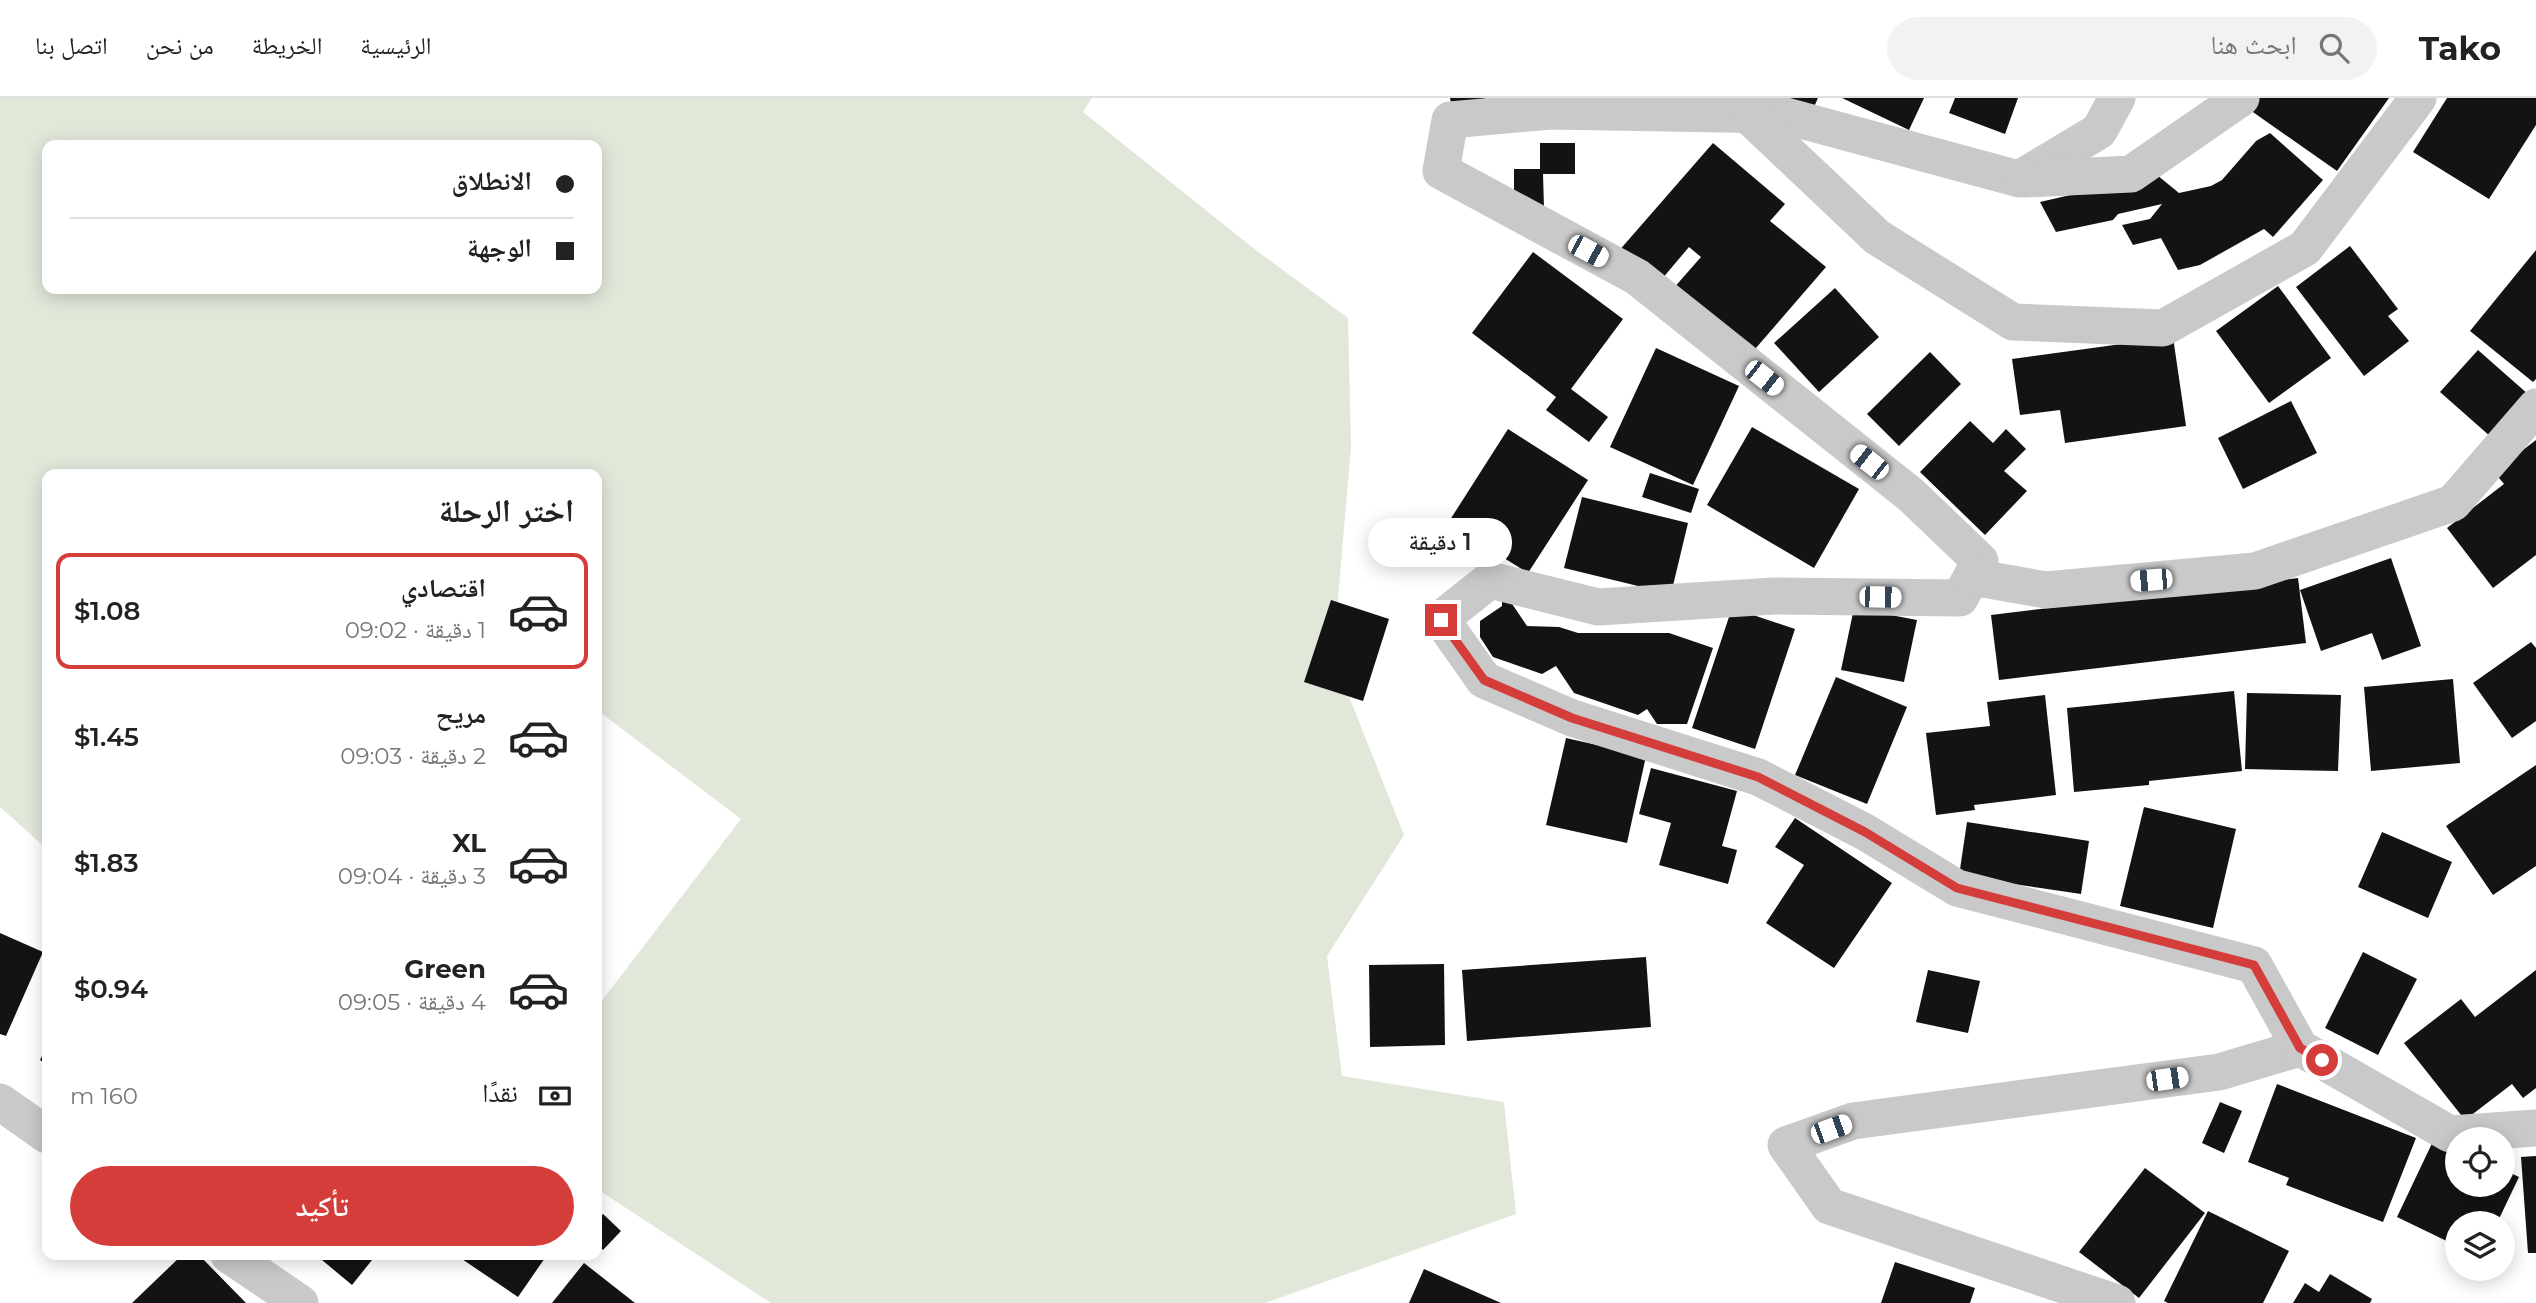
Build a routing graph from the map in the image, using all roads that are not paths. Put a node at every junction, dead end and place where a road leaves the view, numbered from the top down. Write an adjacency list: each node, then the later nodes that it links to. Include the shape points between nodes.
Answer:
1 (2117, 98): 5 (street, via 2099,131)
2 (2241, 98): 5 (street, via 2131,174)
3 (2418, 98): 4 (street, via 2305,248 2163,328 2013,322 1877,237)
4 (1747, 114): 5 (street, via 1782,115); 7 (street, via 1550,111 1450,120 1441,171 1637,278 1911,495 1980,561)
5 (2019, 180)
6 (2536, 407): 7 (street, via 2453,503 2255,571 2046,590)
7 (1972, 577): 8 (street, via 1960,598 1774,596 1598,607 1490,580 1441,620 1484,680 1572,718 1758,777 1865,832 1957,888 2254,965)
8 (2300, 1048): 10 (street, via 2450,1134); 14 (street, via 2219,1072 1853,1121 1786,1144 1829,1206)
9 (0, 1102): 11 (street)
10 (2536, 1128)
11 (42, 1131)
12 (236, 1260): 13 (street)
13 (300, 1303)
14 (2118, 1303)

